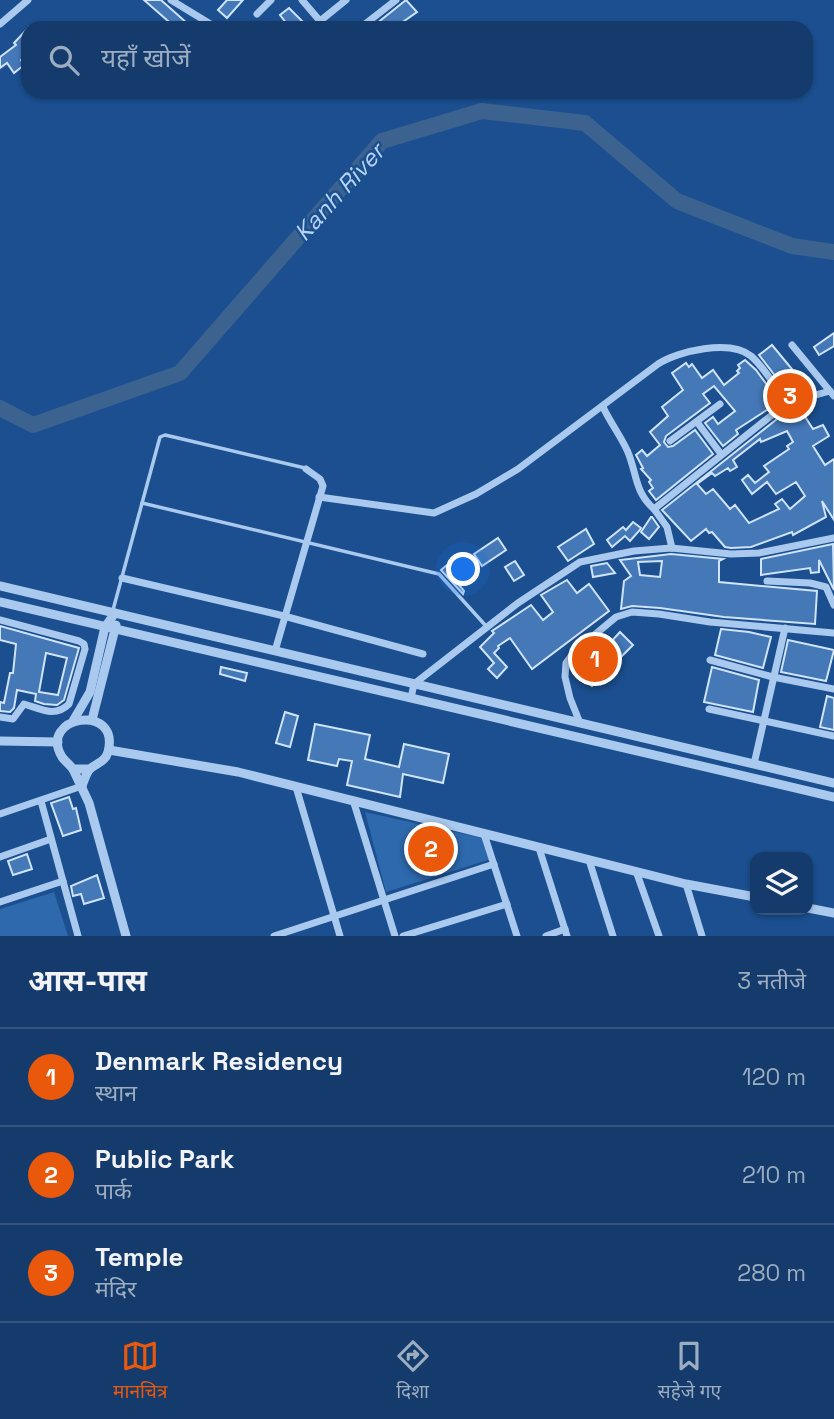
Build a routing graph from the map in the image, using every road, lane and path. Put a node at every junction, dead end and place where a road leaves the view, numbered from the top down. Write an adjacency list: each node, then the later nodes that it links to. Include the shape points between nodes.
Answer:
1 (28, 0): 11 (street)
2 (171, 0): 8 (street)
3 (271, 0): 7 (street)
4 (302, 0): 9 (street)
5 (346, 0): 9 (street)
6 (396, 0): 10 (street)
7 (257, 14)
8 (206, 21)
9 (320, 21)
10 (369, 21)
11 (0, 24)
12 (792, 345): 13 (street)
13 (832, 393): 15 (street)
14 (720, 404): 17 (street)
15 (787, 404): 16 (street, via 749,354 705,348 668,357); 19 (street)
16 (603, 407): 21 (street, via 518,469 434,513); 23 (street, via 626,448 637,486)
17 (697, 422): 18 (street); 19 (street)
18 (670, 441)
19 (721, 454): 23 (street)
20 (306, 469): 21 (street, via 320,479); 22 (lane, via 165,435 158,442)
21 (319, 497): 25 (street)
22 (142, 503): 25 (lane); 27 (lane)
23 (654, 509): 26 (street, via 667,527)
24 (834, 538): 26 (street, via 759,553)
25 (305, 542): 33 (street); 36 (lane, via 439,573)
26 (672, 548): 36 (street, via 580,562)
27 (122, 578): 32 (lane); 33 (street)
28 (767, 581): 31 (street, via 826,587)
29 (0, 586): 32 (street)
30 (0, 602): 35 (street)
31 (834, 605)
32 (114, 613): 35 (street); 38 (street); 40 (street)
33 (284, 616): 40 (street); 41 (street)
34 (0, 620): 48 (street, via 79,641 85,649 65,708 54,713 24,704 13,719)
35 (105, 626): 38 (street); 51 (street, via 90,692)
36 (487, 627): 44 (street)
37 (785, 628): 39 (street); 43 (street); 52 (street, via 632,612 616,617 566,663 565,677)
38 (116, 629): 46 (street); 49 (street)
39 (834, 633)
40 (275, 651): 44 (street)
41 (423, 654)
42 (710, 660): 43 (street)
43 (774, 677): 45 (street); 50 (street)
44 (414, 684): 46 (street); 52 (street)
45 (834, 689)
46 (411, 698): 63 (street)
47 (709, 709): 50 (street)
48 (0, 717)
49 (92, 720): 51 (street); 56 (street, via 104,729)
50 (763, 720): 53 (street); 57 (street)
51 (73, 721): 55 (street)
52 (580, 723): 57 (street)
53 (834, 736)
54 (0, 741): 55 (street)
55 (58, 742): 58 (street)
56 (109, 750): 59 (street, via 99,765); 62 (street)
57 (754, 764): 60 (street)
58 (73, 769): 59 (street); 61 (street)
59 (90, 769): 61 (street)
60 (834, 783)
61 (82, 786): 65 (street); 86 (street)
62 (296, 787): 64 (street); 82 (street)
63 (834, 797)
64 (353, 800): 67 (street); 77 (street)
65 (40, 801): 66 (street); 68 (street)
66 (0, 814)
67 (484, 834): 69 (street); 72 (street)
68 (51, 839): 70 (street); 74 (street)
69 (540, 848): 71 (street); 84 (street)
70 (0, 856)
71 (589, 860): 73 (street); 93 (street)
72 (494, 864): 77 (street); 79 (street)
73 (635, 871): 75 (street); 94 (street)
74 (63, 881): 78 (street); 85 (street)
75 (686, 884): 76 (street); 95 (street)
76 (750, 896)
77 (384, 900): 82 (street); 89 (street)
78 (0, 902)
79 (506, 904): 90 (street); 91 (street)
80 (813, 909): 81 (street)
81 (834, 913)
82 (334, 918): 83 (street); 88 (street)
83 (290, 933): 87 (street)
84 (566, 933): 92 (street)
85 (78, 936)
86 (125, 936)
87 (274, 936)
88 (340, 936)
89 (395, 936)
90 (403, 936)
91 (517, 936)
92 (545, 936)
93 (613, 936)
94 (659, 936)
95 (702, 936)

